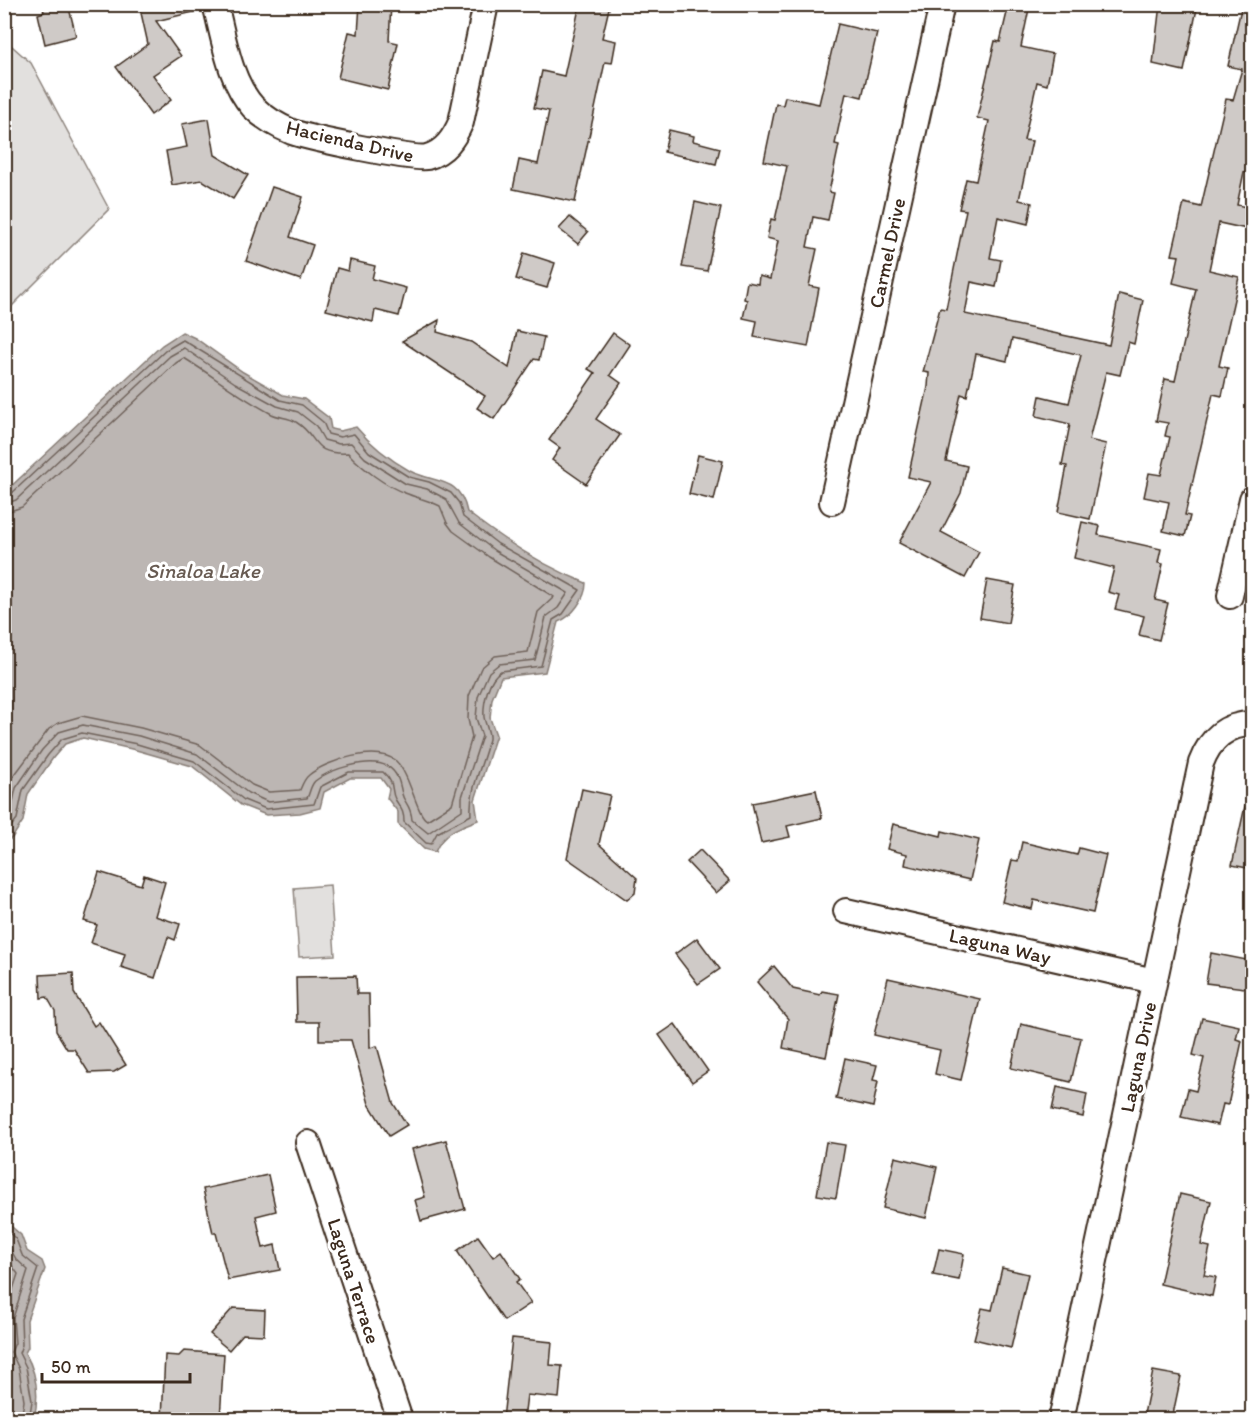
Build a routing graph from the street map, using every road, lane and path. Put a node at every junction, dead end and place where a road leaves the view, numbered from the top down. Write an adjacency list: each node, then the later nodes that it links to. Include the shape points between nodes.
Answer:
1 (215, 4): 2 (street, Hacienda Drive, via 242,92 270,122 294,132 407,157 427,157 445,148 455,137)
2 (486, 4)
3 (942, 4): 5 (street, Carmel Drive)
4 (1252, 499): 6 (street)
5 (832, 502)
6 (1230, 596)
7 (1252, 724): 9 (street, Laguna Drive, via 1230,728 1216,736 1201,763)
8 (846, 911): 9 (street, Laguna Way)
9 (1155, 981): 12 (street, Laguna Drive)
10 (308, 1143): 11 (street, Laguna Terrace)
11 (400, 1419)
12 (1061, 1419)

